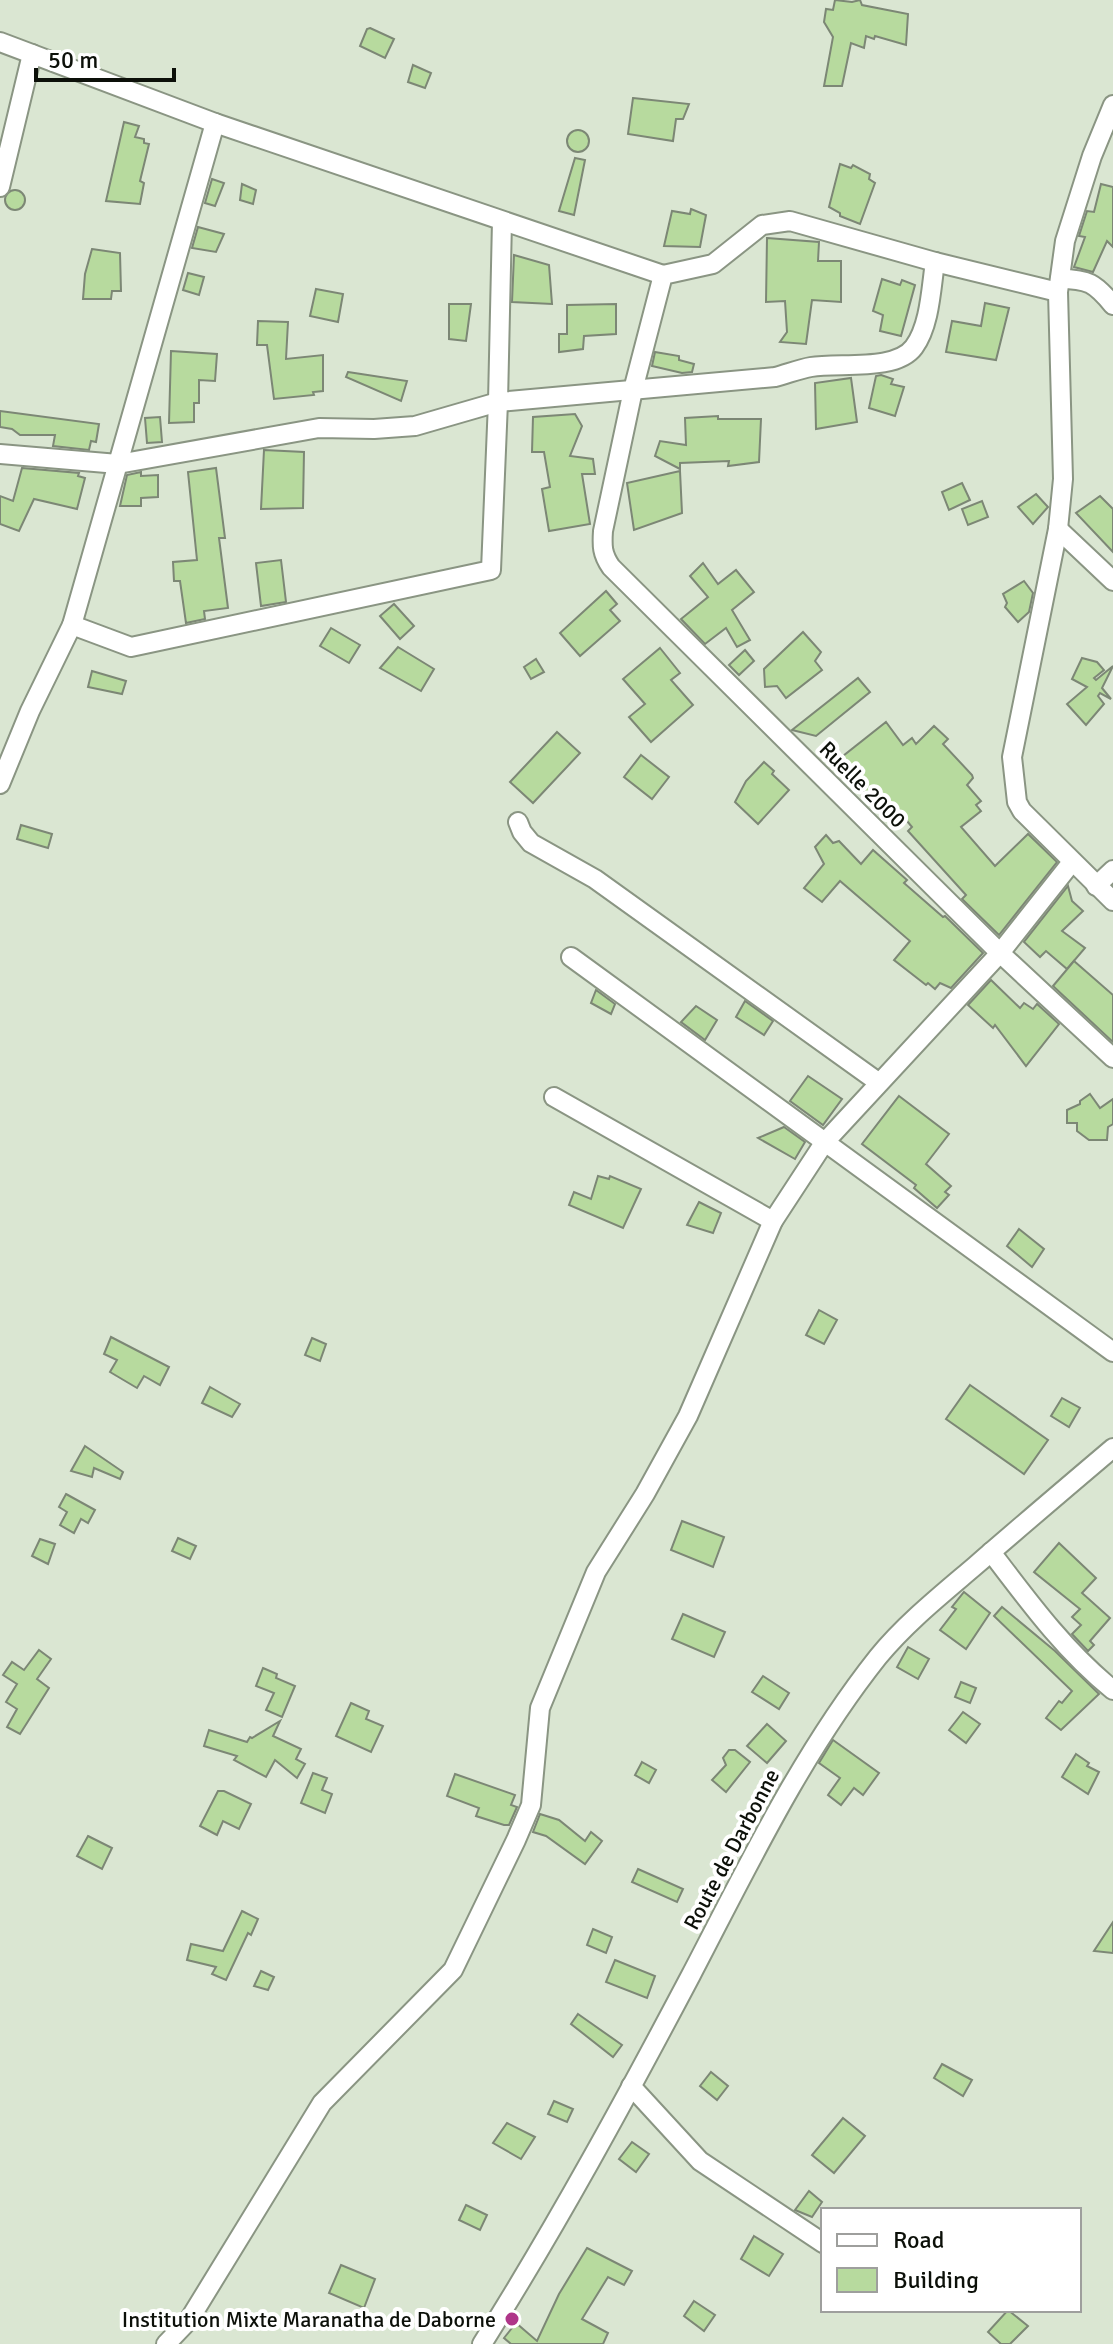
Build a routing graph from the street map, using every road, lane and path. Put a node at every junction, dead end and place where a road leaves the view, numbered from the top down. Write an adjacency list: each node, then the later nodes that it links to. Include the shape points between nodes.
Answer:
1 (0, 42): 2 (street)
2 (32, 54): 4 (street); 5 (street)
3 (1113, 105): 9 (street, via 1065,241)
4 (215, 123): 6 (street); 14 (street)
5 (0, 187)
6 (502, 221): 8 (street); 12 (street)
7 (935, 262): 8 (street, via 790,221 762,225 713,264); 9 (street); 11 (street, via 922,333 907,355 775,377)
8 (663, 275): 11 (street)
9 (1059, 285): 10 (street, via 1080,279 1091,283); 15 (street, via 1063,479)
10 (1113, 305)
11 (633, 390): 12 (street); 24 (street, Ruelle 2000, via 603,531 603,555)
12 (498, 402): 14 (street, via 415,426 319,428); 17 (street, via 491,570 131,647)
13 (0, 454): 14 (street)
14 (118, 464): 17 (street)
15 (1058, 529): 16 (street); 20 (street, via 1012,757 1017,802)
16 (1113, 581)
17 (72, 625): 18 (street)
18 (0, 784)
19 (518, 822): 27 (street, via 531,843 595,879)
20 (1072, 862): 22 (street); 24 (street)
21 (1113, 870): 22 (street)
22 (1096, 886): 23 (street)
23 (1113, 901)
24 (1000, 953): 26 (street, Ruelle 2000); 27 (street)
25 (571, 957): 29 (street)
26 (1113, 1058)
27 (878, 1082): 29 (street)
28 (554, 1097): 30 (street)
29 (824, 1143): 30 (street); 31 (street)
30 (773, 1221): 38 (street, via 688,1416 596,1572 540,1708 531,1805 453,1970 322,2103 189,2320)
31 (1113, 1352)
32 (1112, 1451): 33 (street, Route de Darbonne)
33 (991, 1552): 34 (street, via 1058,1640); 35 (street, Route de Darbonne, via 918,1614 880,1655 815,1745)
34 (1113, 1690)
35 (631, 2086): 36 (street, via 700,2161); 37 (street, Route de Darbonne)
36 (821, 2242)
37 (491, 2340)
38 (166, 2344)

